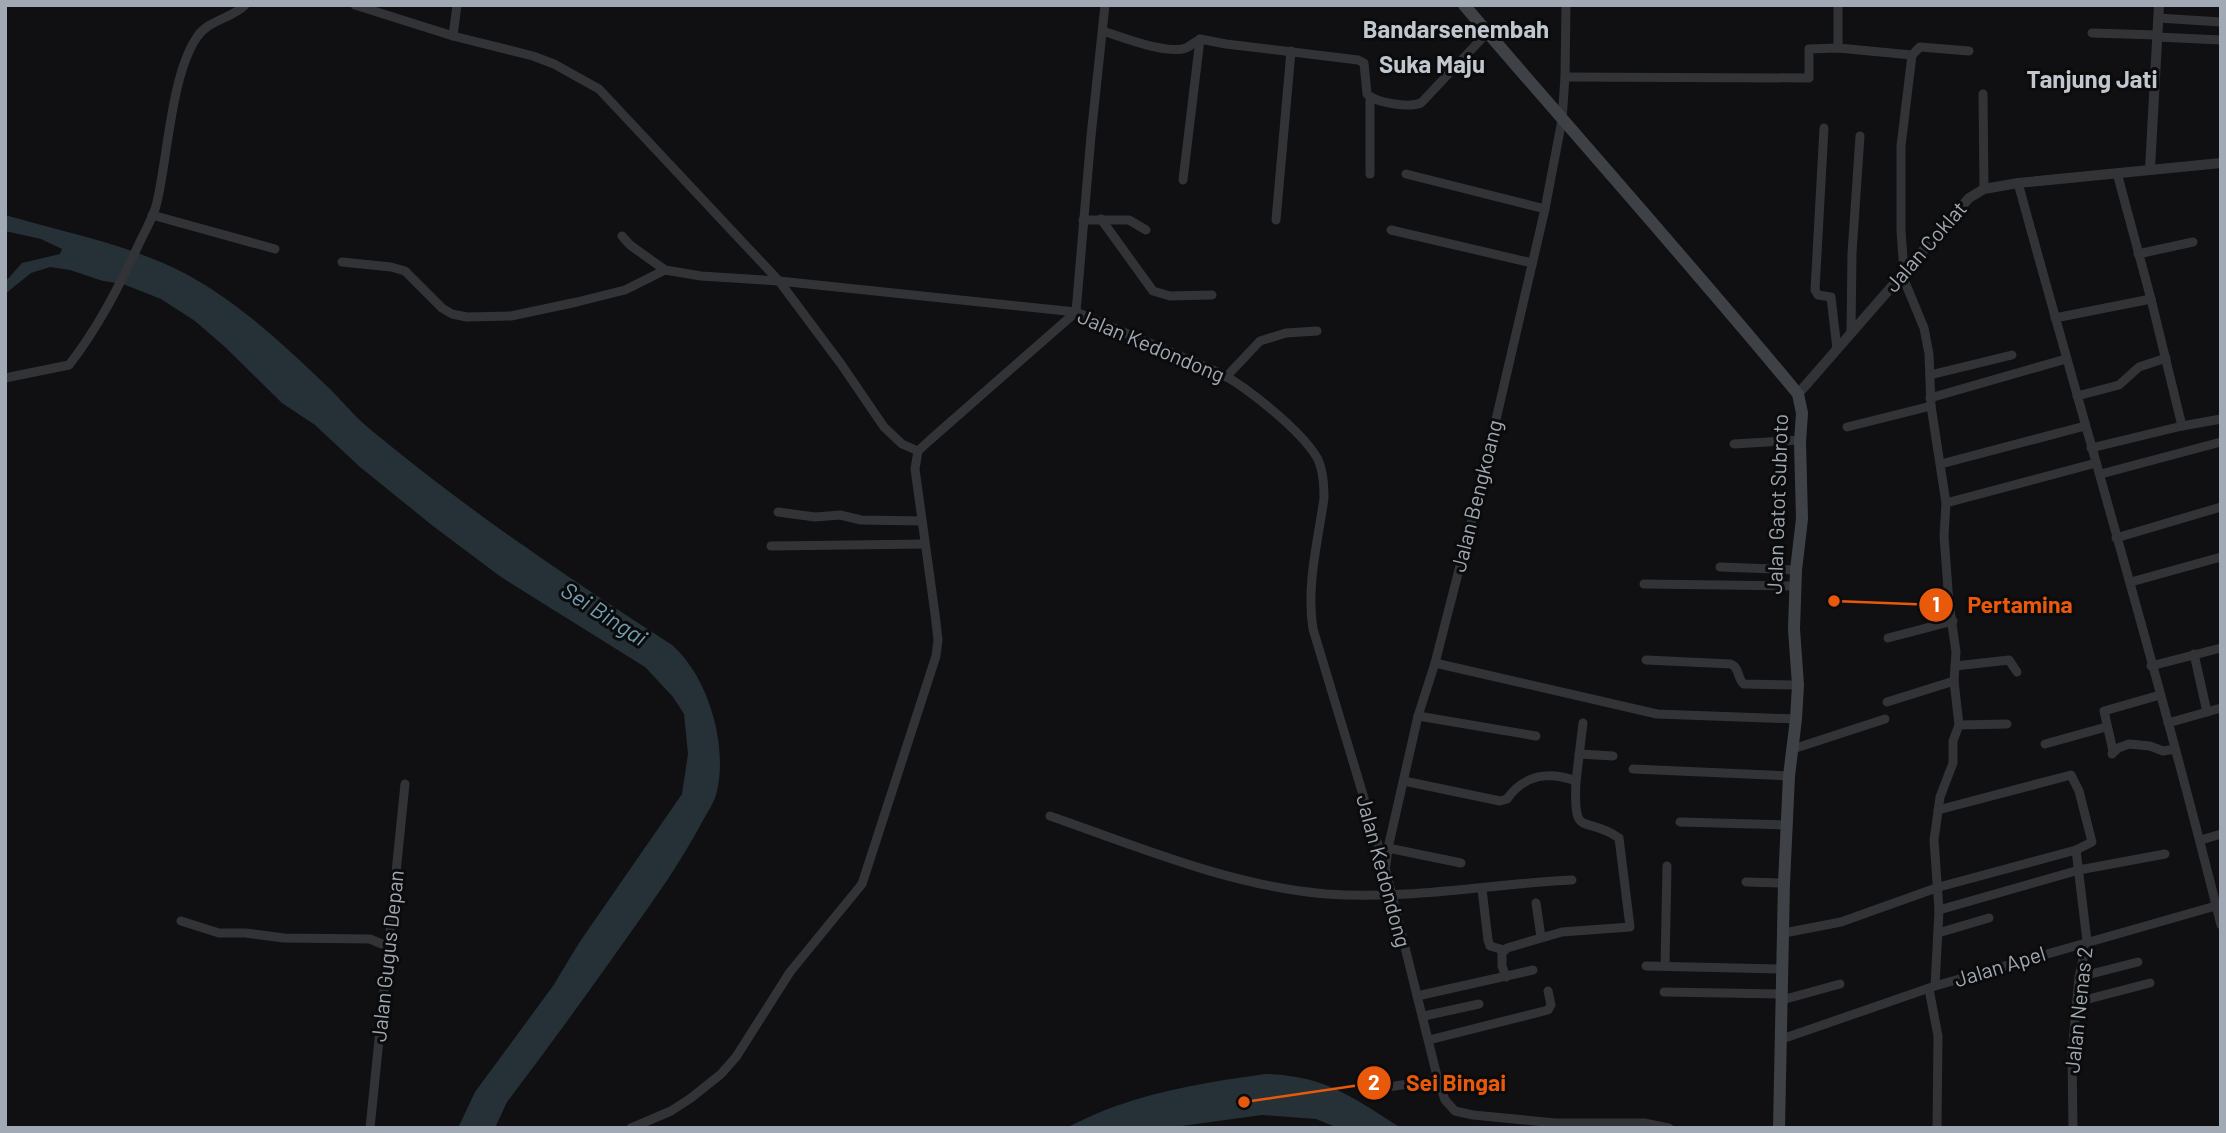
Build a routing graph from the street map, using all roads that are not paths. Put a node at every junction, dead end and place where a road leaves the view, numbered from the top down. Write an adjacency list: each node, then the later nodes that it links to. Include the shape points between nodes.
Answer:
1 (245, 5): 36 (street, via 203,29 187,56)
2 (355, 5): 13 (street)
3 (457, 5): 13 (street)
4 (1105, 5): 10 (street)
5 (1464, 5): 11 (main road, Jalan Gatot Subroto)
6 (1566, 5): 21 (street, Jalan Bengkoang)
7 (1838, 5): 17 (street)
8 (2157, 8): 9 (street); 14 (street)
9 (2221, 22)
10 (1103, 31): 15 (street, via 1177,50); 38 (street)
11 (1487, 33): 23 (street, via 1418,104); 24 (main road, Jalan Gatot Subroto)
12 (2092, 33): 14 (street)
13 (453, 36): 50 (street, via 533,56 599,89)
14 (2157, 36): 16 (street); 28 (street)
15 (1200, 39): 18 (street); 32 (street)
16 (2221, 40)
17 (1838, 48): 20 (street); 21 (street, via 1809,49 1809,78)
18 (1292, 51): 23 (street, via 1364,63); 39 (street)
19 (1969, 51): 20 (street, via 1920,47)
20 (1912, 55): 49 (street, via 1901,146)
21 (1565, 78): 24 (street, Jalan Bengkoang)
22 (1983, 94): 34 (street)
23 (1370, 97): 30 (street)
24 (1562, 120): 35 (street, Jalan Bengkoang); 64 (main road, Jalan Gatot Subroto)
25 (1824, 128): 57 (street, via 1815,290 1832,300)
26 (1860, 136): 56 (street)
27 (2221, 163): 28 (street, Jalan Coklat)
28 (2150, 169): 29 (street, Jalan Coklat)
29 (2117, 173): 33 (street, Jalan Coklat); 45 (street)
30 (1370, 174)
31 (1406, 174): 35 (street)
32 (1183, 180)
33 (2018, 183): 34 (street, Jalan Coklat); 54 (street)
34 (1984, 189): 49 (street, Jalan Coklat, via 1969,198)
35 (1545, 209): 47 (street, Jalan Bengkoang)
36 (152, 215): 44 (street); 63 (street, via 114,296 69,365)
37 (1101, 219): 38 (street); 40 (street, via 1129,220); 51 (street, via 1153,291 1170,296)
38 (1083, 220): 53 (street)
39 (1276, 220)
40 (1146, 230)
41 (1391, 230): 47 (street)
42 (622, 236): 48 (street)
43 (2193, 242): 45 (street)
44 (275, 249)
45 (2138, 254): 52 (street)
46 (342, 262): 48 (street, via 405,271 442,308 478,318 525,314 598,297 625,290)
47 (1532, 263): 97 (street, Jalan Bengkoang)
48 (665, 270): 50 (street, Jalan Kedondong)
49 (1903, 273): 56 (street, Jalan Coklat); 61 (street, via 1924,328)
50 (779, 281): 53 (street, Jalan Kedondong); 75 (street, via 884,427 902,444)
51 (1212, 295)
52 (2151, 299): 54 (street); 59 (street)
53 (1076, 312): 62 (street, Jalan Kedondong); 75 (street)
54 (2055, 318): 60 (street)
55 (1317, 331): 62 (street, via 1260,341)
56 (1852, 331): 57 (street, Jalan Coklat)
57 (1837, 349): 64 (street, Jalan Coklat)
58 (2012, 355): 61 (street)
59 (2166, 358): 65 (street, via 2139,367 2119,385); 69 (street)
60 (2066, 359): 65 (street); 66 (street)
61 (1930, 375): 66 (street)
62 (1226, 377): 138 (street, Jalan Kedondong, via 1299,435 1318,458 1324,498 1312,586 1313,629)
63 (5, 378)
64 (1798, 394): 71 (main road, Jalan Gatot Subroto)
65 (2077, 396): 68 (street)
66 (1930, 402): 70 (street); 77 (street)
67 (2221, 419): 69 (street)
68 (2085, 426): 74 (street); 77 (street)
69 (2182, 426): 74 (street)
70 (1847, 427)
71 (1800, 440): 73 (street); 88 (main road, Jalan Gatot Subroto, via 1802,519)
72 (2221, 442): 78 (street)
73 (1734, 444)
74 (2091, 449): 76 (street)
75 (918, 451): 82 (street, via 915,469)
76 (2096, 463): 78 (street); 79 (street)
77 (1941, 464): 79 (street)
78 (2101, 474): 83 (street)
79 (1947, 503): 92 (street, via 1945,546)
80 (2221, 507): 83 (street)
81 (778, 512): 82 (street)
82 (922, 521): 84 (street)
83 (2116, 538): 89 (street)
84 (925, 544): 85 (street); 180 (street, via 938,640 936,656 862,884 790,972 721,1074 671,1111)
85 (771, 546)
86 (2221, 557): 89 (street)
87 (1720, 566): 88 (street)
88 (1796, 570): 91 (main road, Jalan Gatot Subroto)
89 (2132, 582): 99 (street)
90 (1644, 584): 91 (street)
91 (1796, 586): 102 (main road, Jalan Gatot Subroto)
92 (1953, 621): 93 (street); 98 (street)
93 (1888, 638)
94 (2221, 648): 95 (street)
95 (2193, 654): 99 (street); 106 (street)
96 (1646, 660): 102 (street, via 1731,664 1744,684)
97 (1435, 663): 107 (street, Jalan Bengkoang); 108 (street, via 1657,714)
98 (1955, 666): 100 (street, via 2009,660); 101 (street)
99 (2151, 666): 103 (street)
100 (2017, 672)
101 (1954, 681): 104 (street); 113 (street)
102 (1798, 685): 108 (main road, Jalan Gatot Subroto)
103 (2160, 695): 111 (street); 114 (street, via 2107,709 2103,713)
104 (1887, 702)
105 (2221, 708): 106 (street)
106 (2207, 712): 111 (street)
107 (1418, 716): 115 (street); 123 (street, Jalan Bengkoang)
108 (1796, 719): 117 (main road, Jalan Gatot Subroto)
109 (1885, 719): 117 (street)
110 (1583, 723): 119 (street)
111 (2168, 723): 118 (street)
112 (2007, 724): 113 (street)
113 (1959, 725): 126 (street)
114 (2106, 727): 116 (street); 118 (street, via 2112,753 2129,744)
115 (1536, 736)
116 (2045, 744)
117 (1793, 749): 122 (main road, Jalan Gatot Subroto)
118 (2175, 749): 131 (street)
119 (1579, 754): 120 (street); 124 (street)
120 (1614, 756)
121 (1633, 769): 122 (street)
122 (1789, 776): 129 (main road, Jalan Gatot Subroto)
123 (1404, 781): 124 (street, via 1500,801 1518,785 1545,775); 132 (street, Jalan Bengkoang)
124 (1576, 781): 153 (street, via 1578,820 1611,832 1620,841 1630,927)
125 (405, 784): 155 (street, Jalan Gugus Depan)
126 (1938, 810): 133 (street, via 2071,775 2092,840); 142 (street, via 1934,840)
127 (1049, 816): 144 (street, via 1269,887 1328,894)
128 (1680, 822): 129 (street)
129 (1788, 825): 141 (main road, Jalan Gatot Subroto)
130 (2221, 834): 131 (street)
131 (2201, 840): 146 (street)
132 (1388, 848): 135 (street); 138 (street, Jalan Bengkoang)
133 (2076, 850): 137 (street, Jalan Nenas 2); 142 (street)
134 (2165, 854): 137 (street)
135 (1461, 863)
136 (1667, 866): 159 (street)
137 (2079, 870): 147 (street); 154 (street, Jalan Nenas 2)
138 (1386, 871): 144 (street, Jalan Kedondong)
139 (1572, 880): 143 (street)
140 (1746, 882): 141 (street)
141 (1784, 883): 151 (main road, Jalan Gatot Subroto)
142 (1939, 887): 147 (street); 151 (street, via 1841,922)
143 (1482, 889): 144 (street); 156 (street, via 1490,946)
144 (1392, 894): 169 (street, Jalan Kedondong)
145 (1536, 903): 153 (street)
146 (2218, 906): 150 (street); 154 (street, Jalan Apel)
147 (1939, 911): 152 (street)
148 (1989, 918): 152 (street)
149 (181, 921): 155 (street, via 219,933 370,939)
150 (2221, 925)
151 (1784, 933): 160 (main road, Jalan Gatot Subroto)
152 (1938, 933): 166 (street)
153 (1541, 937): 156 (street)
154 (2087, 941): 163 (street, Jalan Nenas 2); 166 (street, Jalan Apel)
155 (388, 947): 178 (street, Jalan Gugus Depan)
156 (1504, 950): 162 (street)
157 (2138, 962): 163 (street)
158 (1646, 966): 159 (street)
159 (1665, 966): 160 (street)
160 (1783, 969): 170 (main road, Jalan Gatot Subroto)
161 (1533, 970): 162 (street)
162 (1506, 977): 169 (street)
163 (2079, 977): 171 (street, Jalan Nenas 2)
164 (2150, 983): 171 (street)
165 (1840, 984): 170 (street)
166 (1932, 988): 174 (street, Jalan Apel); 183 (street, via 1938,1037)
167 (1548, 990): 175 (street, via 1548,1010)
168 (1664, 992): 170 (street)
169 (1417, 996): 173 (street, Jalan Kedondong)
170 (1782, 997): 174 (main road, Jalan Gatot Subroto)
171 (2077, 1002): 184 (street, Jalan Nenas 2)
172 (1479, 1004): 173 (street)
173 (1423, 1016): 175 (street, Jalan Kedondong)
174 (1782, 1039): 182 (main road, Jalan Gatot Subroto)
175 (1429, 1040): 176 (street, Jalan Kedondong)
176 (1438, 1080): 177 (street); 179 (street, Jalan Kedondong, via 1455,1111)
177 (1373, 1089)
178 (373, 1126)
179 (1600, 1126): 181 (street, Jalan Kedondong, via 1644,1123)
180 (631, 1128)
181 (1669, 1128)
182 (1779, 1128)
183 (1937, 1128)
184 (2073, 1128)

